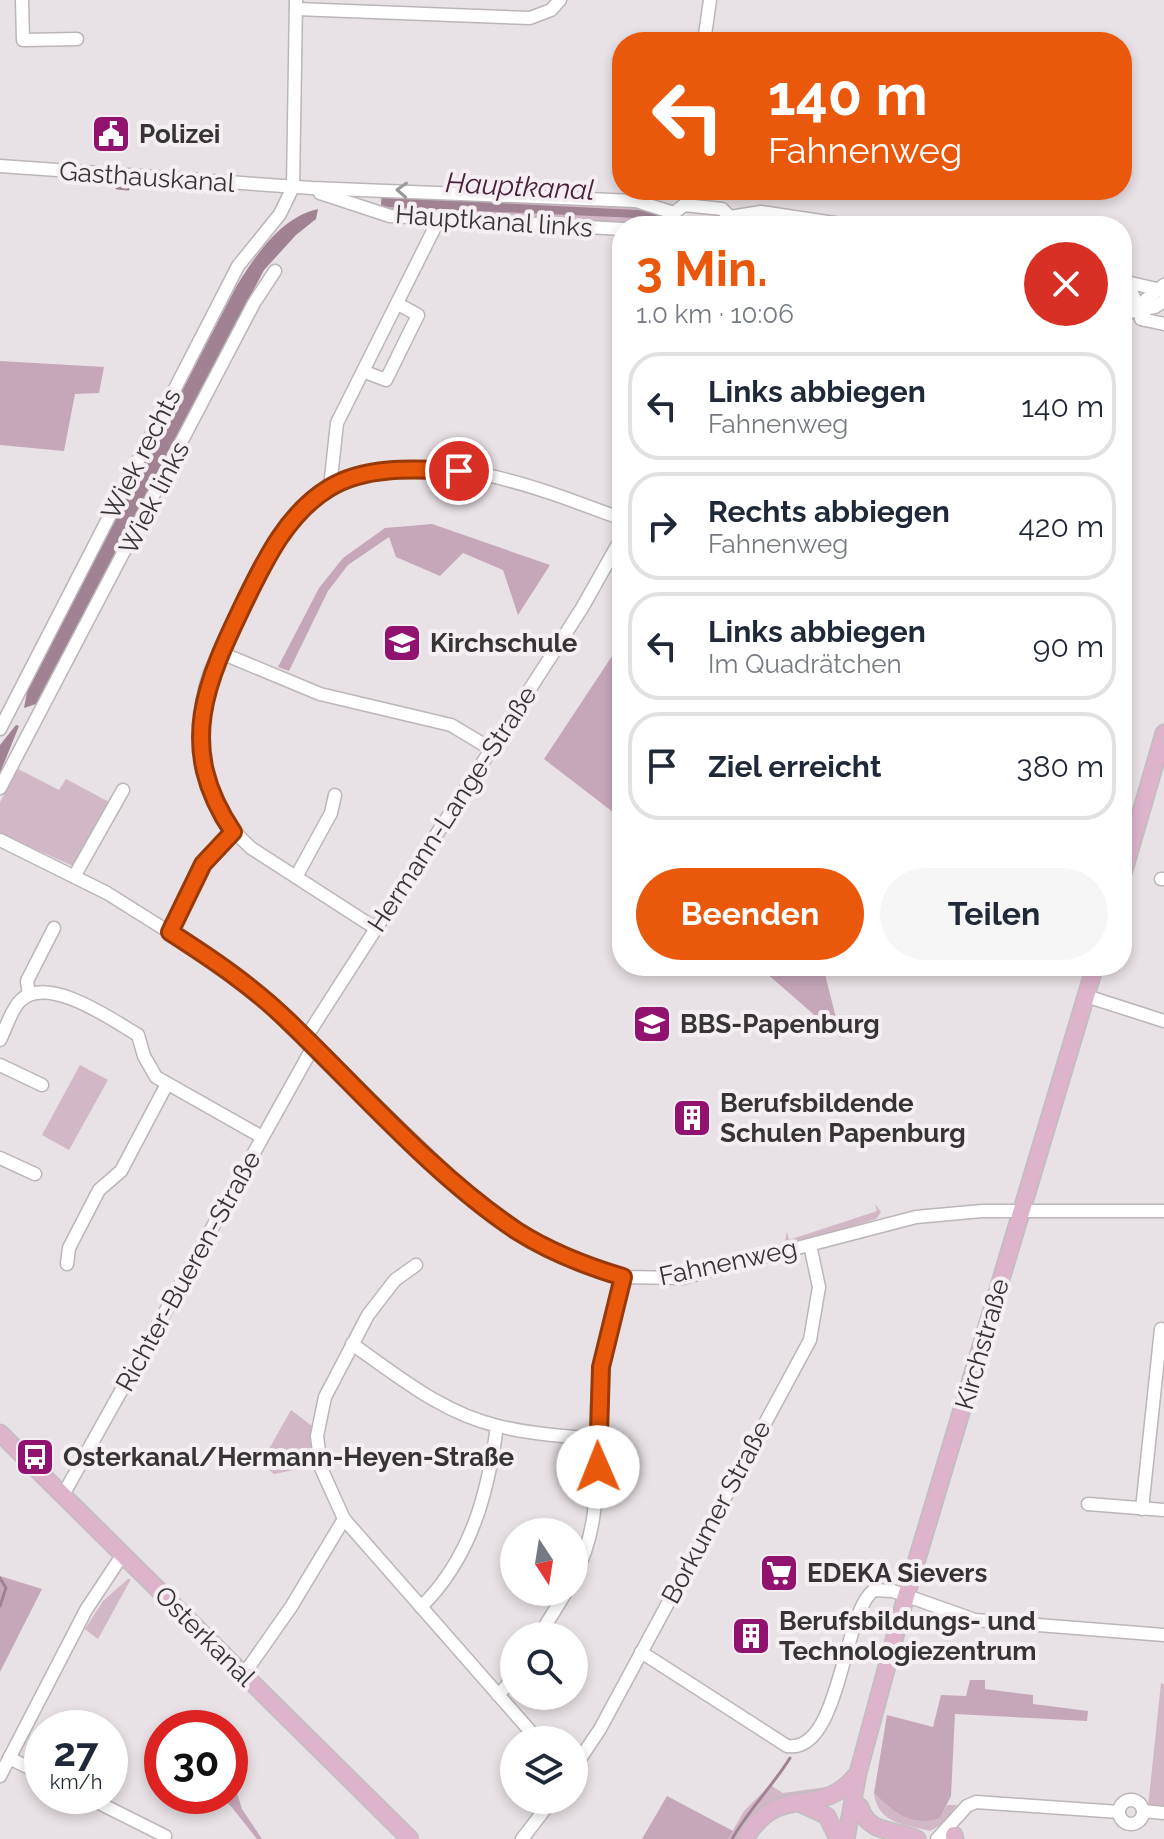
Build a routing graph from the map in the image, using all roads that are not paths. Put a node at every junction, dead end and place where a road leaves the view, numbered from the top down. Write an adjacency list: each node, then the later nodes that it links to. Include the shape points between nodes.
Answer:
1 (22, 0): 6 (street, via 23,40)
2 (560, 0): 4 (street, via 530,18)
3 (710, 0): 5 (street)
4 (296, 4): 8 (street)
5 (705, 32)
6 (77, 39)
7 (0, 166): 8 (street, Gasthauskanal)
8 (293, 187): 9 (street); 12 (street, Hauptkanal links); 33 (street, Wiek rechts, via 280,214 238,266)
9 (376, 188): 10 (street, one-way to 9); 12 (street, Hauptkanal links)
10 (612, 200)
11 (616, 200): 13 (street, one-way to 11, via 636,201)
12 (367, 209): 18 (street, Hauptkanal links)
13 (670, 216)
14 (685, 216): 15 (street, via 722,209)
15 (726, 216)
16 (749, 216): 17 (street)
17 (788, 216)
18 (439, 219): 19 (street, Hauptkanal links); 24 (street)
19 (612, 228)
20 (275, 271): 34 (street, Wiek links)
21 (1132, 283): 22 (street)
22 (1162, 288): 26 (street, via 1148,295)
23 (1164, 301): 26 (street)
24 (398, 304): 28 (street); 28 (street, via 418,315 386,380)
25 (1132, 314): 26 (street)
26 (1143, 315): 27 (street)
27 (1164, 324)
28 (365, 372): 29 (street, via 337,423)
29 (330, 487): 30 (street, via 410,468 459,471 541,489); 32 (street, via 288,527 266,557)
30 (612, 515)
31 (612, 555): 36 (street, Hermann-Lange-Straße)
32 (219, 652): 36 (street, via 320,694 451,725); 40 (street, via 206,691 202,743 217,809)
33 (3, 719): 34 (street)
34 (33, 725): 37 (street, Wiek links)
35 (1164, 733): 42 (main road)
36 (491, 749): 46 (street, Hermann-Lange-Straße)
37 (0, 788)
38 (123, 790): 43 (street)
39 (335, 795): 44 (street, via 331,813)
40 (233, 832): 44 (street); 47 (street, via 203,864)
41 (0, 840): 43 (street, Fahnenweg)
42 (1132, 843)
43 (75, 875): 47 (street, Fahnenweg)
44 (296, 877): 46 (street)
45 (54, 928): 49 (street, via 27,981)
46 (375, 928): 53 (street, Hermann-Lange-Straße)
47 (170, 932): 53 (street, Fahnenweg, via 231,971)
48 (1092, 976): 50 (main road, Kirchstraße)
49 (29, 994): 52 (street, via 19,1002); 55 (street, via 70,996 138,1035 149,1068)
50 (1086, 996): 51 (street); 61 (main road, Kirchstraße)
51 (1164, 1021)
52 (0, 1040)
53 (309, 1043): 57 (street, Richter-Bueren-Straße); 65 (street, Fahnenweg, via 477,1202 560,1254)
54 (0, 1065): 56 (street)
55 (167, 1084): 57 (street); 63 (street, via 121,1171 99,1190 69,1248)
56 (42, 1085)
57 (262, 1137): 71 (street, Richter-Bueren-Straße)
58 (0, 1158): 59 (street)
59 (35, 1174)
60 (1164, 1211): 61 (street, Fahnenweg)
61 (1021, 1212): 62 (street, Fahnenweg, via 916,1217); 78 (main road, Kirchstraße)
62 (810, 1245): 65 (street, Fahnenweg, via 682,1278); 81 (street, Borkumer Straße, via 819,1287 810,1340)
63 (67, 1264)
64 (416, 1265): 67 (street, via 395,1280)
65 (623, 1277): 70 (street, via 601,1367)
66 (1161, 1329): 73 (street)
67 (352, 1344): 68 (street, via 416,1390); 75 (street, via 325,1397 317,1436 321,1468)
68 (497, 1426): 70 (street); 79 (street, via 483,1504 463,1551 439,1590)
69 (0, 1433): 71 (main road, Osterkanal)
70 (597, 1439): 76 (street, via 597,1497)
71 (63, 1495): 77 (main road, Osterkanal)
72 (1088, 1504): 73 (street)
73 (1142, 1509): 74 (street)
74 (1164, 1510)
75 (344, 1519): 79 (street); 82 (street)
76 (588, 1538)
77 (123, 1554): 82 (main road, Osterkanal); 87 (street, via 86,1610)
78 (906, 1596): 80 (street, via 975,1620); 81 (street, via 883,1589 866,1596 833,1699 809,1741 796,1747); 84 (main road, Kirchstraße)
79 (421, 1607): 83 (street)
80 (1164, 1635)
81 (641, 1652): 86 (street, Borkumer Straße)
82 (244, 1674): 99 (main road, Osterkanal)
83 (498, 1695): 85 (street)
84 (873, 1722): 89 (main road, Kirchstraße); 92 (main road, Kirchstraße)
85 (526, 1726)
86 (588, 1747)
87 (9, 1758): 88 (street); 90 (street)
88 (24, 1765)
89 (858, 1773): 91 (main road, via 836,1794); 103 (main road, Kirchstraße)
90 (0, 1776)
91 (797, 1802): 101 (main road, via 763,1813); 102 (main road, via 827,1816)
92 (860, 1807): 104 (main road, Kirchstraße); 105 (main road, via 874,1828)
93 (963, 1812): 94 (street, via 976,1802 1119,1812 1131,1824 1143,1811); 98 (street); 106 (street)
94 (1164, 1813)
95 (119, 1814): 97 (street)
96 (541, 1814): 100 (street)
97 (164, 1838)
98 (954, 1838)
99 (410, 1839)
100 (522, 1839)
101 (745, 1839)
102 (838, 1839)
103 (846, 1839)
104 (853, 1839)
105 (917, 1839)
106 (937, 1839)

